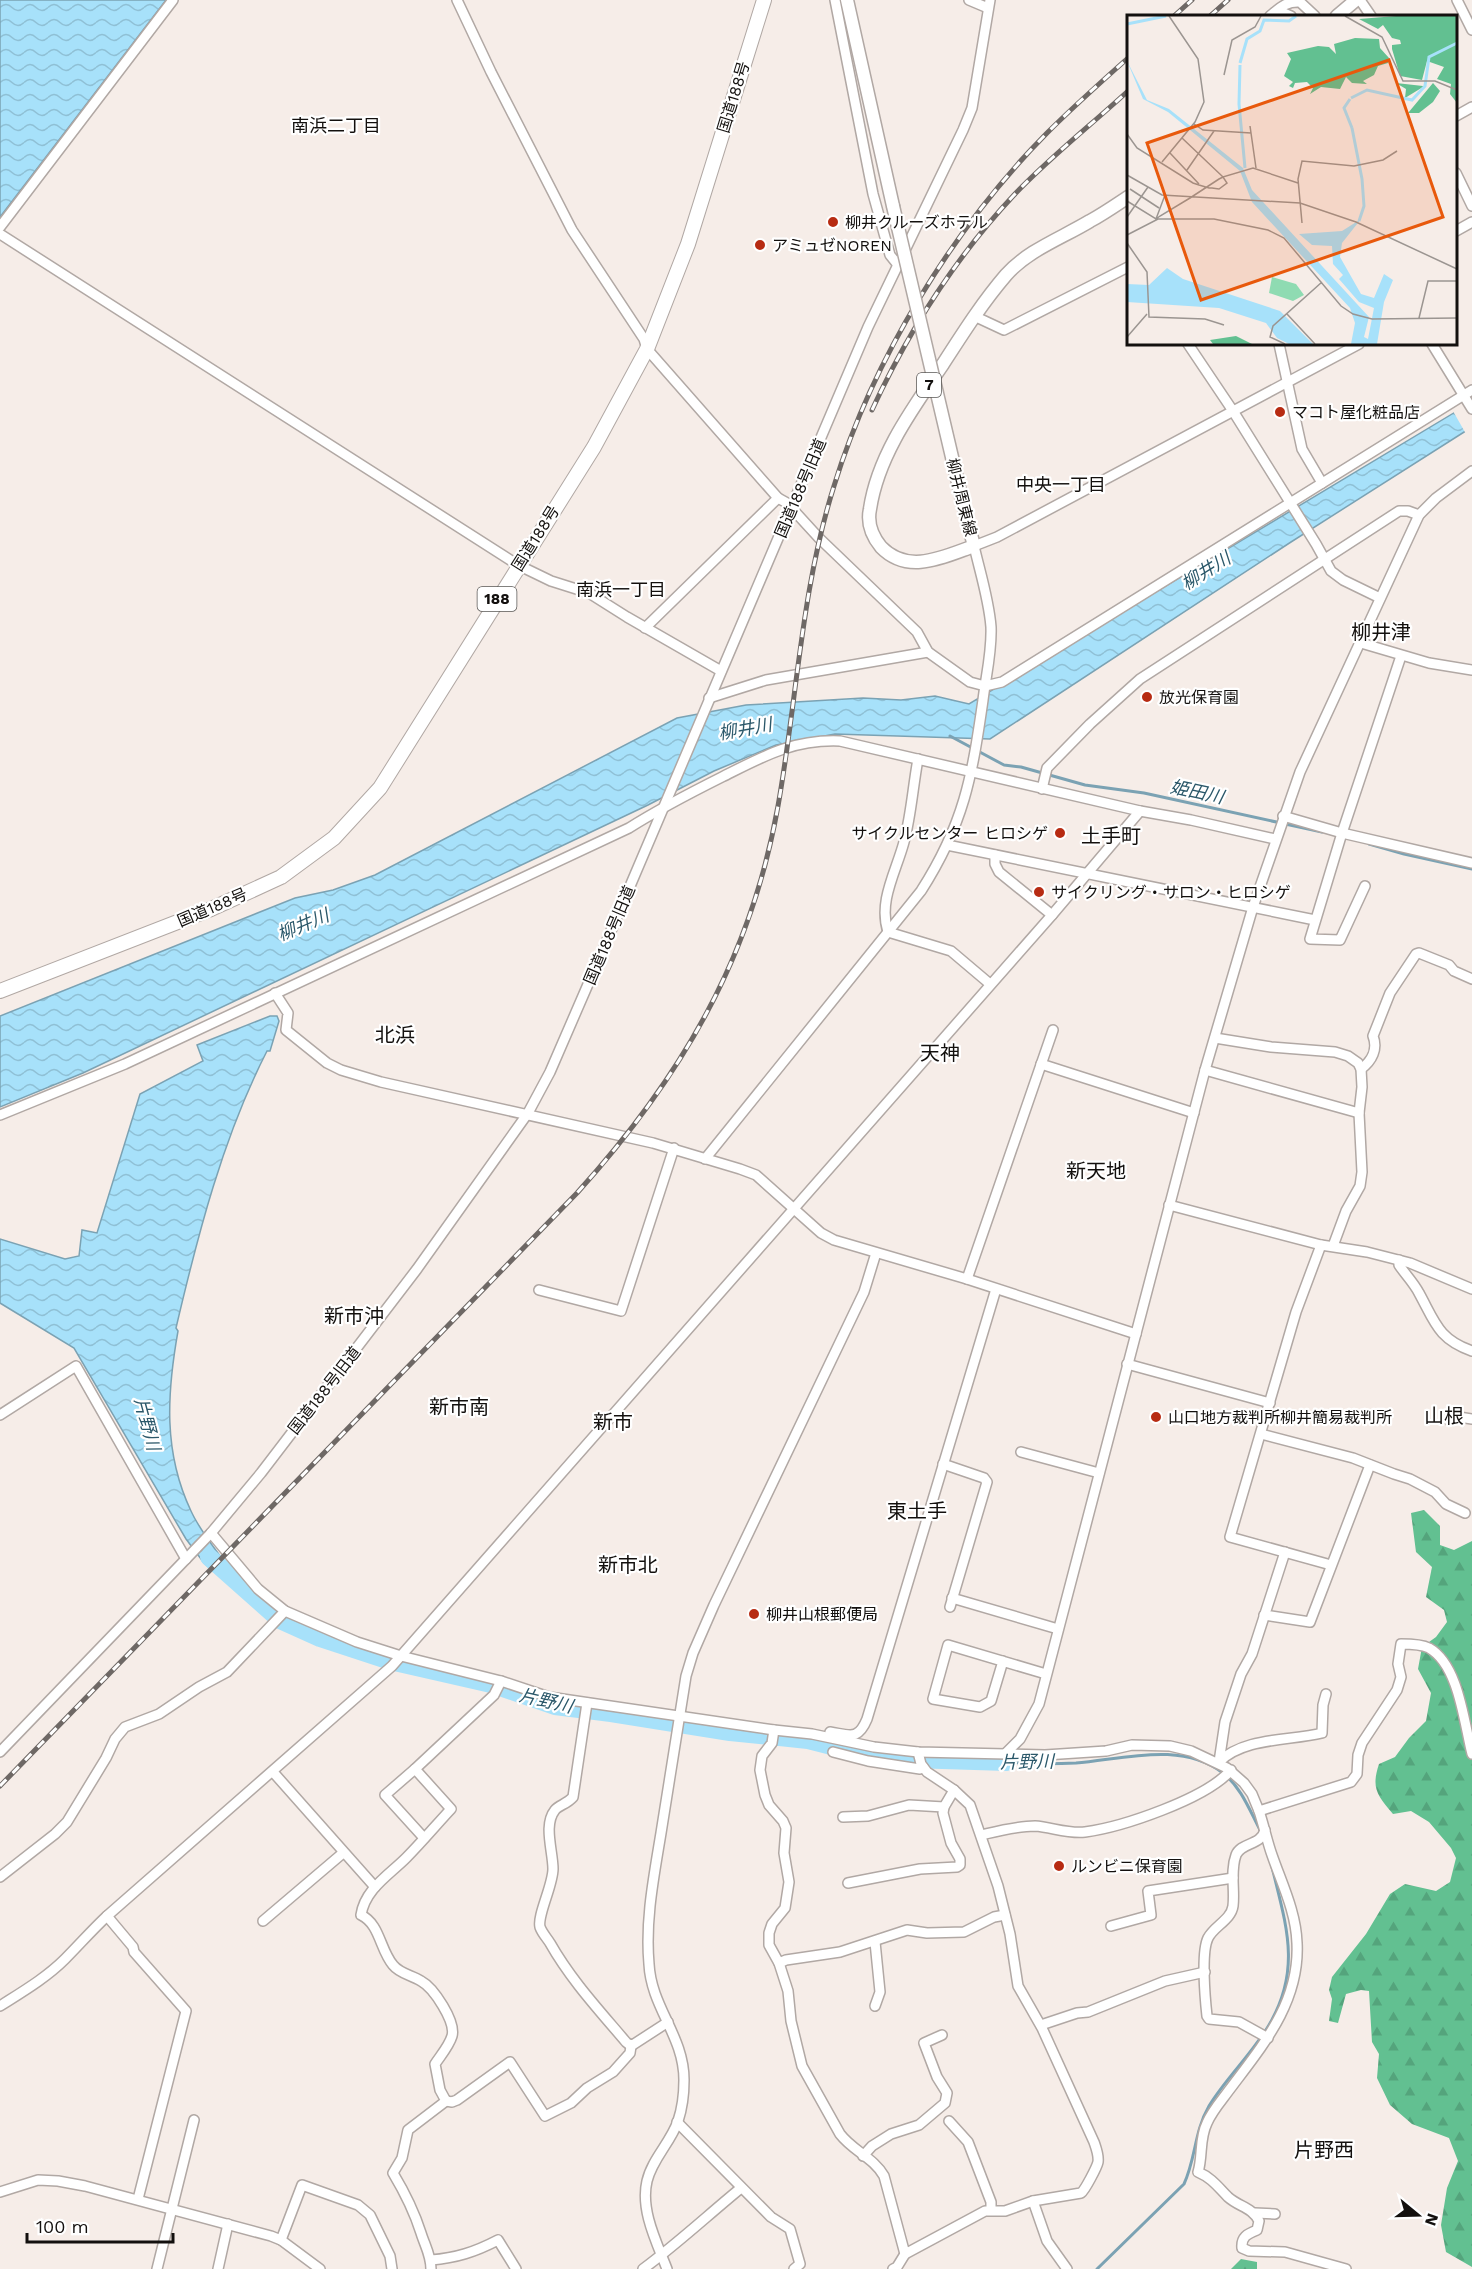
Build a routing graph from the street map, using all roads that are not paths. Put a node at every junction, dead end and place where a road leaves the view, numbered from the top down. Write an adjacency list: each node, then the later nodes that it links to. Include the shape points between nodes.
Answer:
1 (173, 0): 23 (street)
2 (457, 0): 33 (street, via 572,230)
3 (764, 0): 33 (highway, 国道188号 / 188, via 688,244)
4 (835, 0): 26 (street, via 875,203 890,255)
5 (847, 0): 43 (main road, 柳井周東線 / 7, bridge)
6 (969, 0): 9 (street, 国道188号旧道)
7 (1358, 0): 14 (main road); 15 (street)
8 (1456, 0): 16 (street)
9 (989, 4): 26 (street, 国道188号旧道, via 972,108)
10 (1271, 15): 13 (street, via 1291,2 1300,2)
11 (1273, 15): 12 (street)
12 (1289, 15)
13 (1314, 15)
14 (1338, 15)
15 (1370, 15)
16 (1472, 30)
17 (1472, 107): 18 (street)
18 (1457, 115)
19 (1457, 177): 21 (street)
20 (1127, 197): 28 (main road, 柳井周東線 / 7, via 1023,261 1008,273)
21 (1472, 206)
22 (1472, 222): 24 (street)
23 (0, 227)
24 (1457, 230)
25 (0, 234): 45 (street)
26 (898, 266): 41 (street, 国道188号旧道, via 868,327)
27 (1127, 268): 28 (street, via 1004,330)
28 (974, 316): 43 (main road, 柳井周東線 / 7, via 898,432 869,510 869,525 874,539 896,559 927,561)
29 (1189, 345): 36 (street)
30 (1279, 345): 34 (street)
31 (1357, 345): 34 (street)
32 (1433, 345): 35 (street)
33 (647, 349): 39 (street); 45 (highway, 国道188号 / 188, via 594,447)
34 (1287, 382): 36 (street); 38 (street, via 1302,448)
35 (1469, 399): 38 (street)
36 (1233, 411): 40 (street); 43 (street)
37 (1472, 471): 42 (street)
38 (1322, 483): 40 (street)
39 (778, 498): 41 (street); 47 (street)
40 (1293, 507): 44 (street); 53 (street)
41 (792, 508): 49 (street, via 917,632); 52 (street, 国道188号旧道)
42 (1419, 515): 44 (street, via 1399,512); 46 (street)
43 (974, 546): 53 (street, via 990,624 991,649)
44 (1323, 560): 46 (street, via 1343,580); 57 (street, via 1140,679 1047,768)
45 (518, 565): 47 (street, via 551,581 589,592); 74 (highway, 国道188号 / 188, via 380,788 321,849 281,877 212,909)
46 (1380, 598): 48 (street)
47 (645, 628): 52 (street)
48 (1361, 643): 50 (street); 60 (street, via 1300,772)
49 (928, 652): 53 (street); 54 (street, via 766,680)
50 (1401, 656): 51 (street); 61 (street)
51 (1472, 670)
52 (721, 671): 54 (street, 国道188号旧道)
53 (984, 690): 56 (street)
54 (708, 702): 58 (street, 国道188号旧道)
55 (918, 759): 56 (street); 58 (street, via 824,740 776,750); 71 (street, via 904,841 889,887 884,917)
56 (973, 771): 57 (street); 63 (street)
57 (1042, 787): 59 (street)
58 (665, 801): 75 (street, via 628,828); 81 (street, 国道188号旧道, via 564,1039)
59 (1140, 811): 62 (street); 66 (street)
60 (1282, 821): 61 (street); 62 (street)
61 (1342, 833): 65 (street); 70 (street)
62 (1275, 839): 68 (street)
63 (948, 845): 64 (street); 71 (street, via 921,891)
64 (995, 855): 66 (street); 69 (street, via 999,872)
65 (1472, 862)
66 (1088, 874): 68 (street); 69 (street)
67 (1365, 886): 70 (street, via 1340,940 1310,939)
68 (1253, 907): 70 (street); 77 (street)
69 (1052, 915): 73 (street)
70 (1315, 920)
71 (888, 933): 73 (street, via 951,951); 86 (street)
72 (1472, 979): 79 (street, via 1449,965 1416,954 1390,993 1373,1036 1376,1043 1371,1061)
73 (990, 984): 88 (street)
74 (0, 991)
75 (275, 993): 81 (street, via 288,1013 286,1030 327,1063 360,1076); 84 (street, via 124,1064)
76 (1053, 1030): 78 (street)
77 (1215, 1038): 79 (street, via 1335,1052 1352,1058); 80 (street)
78 (1041, 1064): 82 (street); 93 (street)
79 (1361, 1069): 83 (street)
80 (1205, 1070): 82 (street); 83 (street)
81 (528, 1113): 85 (street); 110 (street, 国道188号旧道, via 417,1269 261,1473)
82 (1194, 1113): 87 (street)
83 (1359, 1113): 90 (street, via 1363,1154 1360,1186)
84 (0, 1115)
85 (674, 1148): 86 (street); 96 (street, via 621,1311)
86 (705, 1159): 88 (street, via 756,1175)
87 (1169, 1205): 89 (street); 97 (street)
88 (793, 1209): 91 (street, via 834,1240); 117 (street)
89 (1321, 1245): 90 (street); 100 (street, via 1296,1312)
90 (1333, 1246): 92 (street)
91 (876, 1253): 93 (street); 123 (street, via 864,1292 703,1628 686,1676)
92 (1399, 1260): 95 (street); 98 (street, via 1441,1333 1456,1346)
93 (967, 1279): 94 (street)
94 (996, 1289): 97 (street); 106 (street)
95 (1472, 1289)
96 (539, 1290)
97 (1136, 1334): 99 (street)
98 (1472, 1351)
99 (1127, 1364): 100 (street); 108 (street)
100 (1270, 1403): 104 (street)
101 (0, 1415): 112 (street, via 76,1366)
102 (1472, 1419): 103 (street, via 1459,1417)
103 (1450, 1421)
104 (1261, 1434): 107 (street); 111 (street, via 1230,1537)
105 (1021, 1452): 108 (street)
106 (943, 1464): 116 (street, via 987,1482 951,1603); 124 (street, via 862,1731 855,1735)
107 (1370, 1465): 109 (street, via 1421,1484); 113 (street)
108 (1099, 1473): 116 (street)
109 (1465, 1513)
110 (208, 1535): 112 (street, 国道188号旧道); 114 (street)
111 (1285, 1552): 113 (street); 115 (street)
112 (187, 1558): 126 (street, 国道188号旧道)
113 (1331, 1565): 115 (street, via 1310,1622)
114 (284, 1612): 117 (street); 143 (street, via 227,1672 159,1714 125,1727 67,1822)
115 (1264, 1615): 131 (street, via 1225,1722)
116 (1058, 1629): 119 (street)
117 (398, 1660): 120 (street); 133 (street)
118 (1003, 1661): 118 (street, via 948,1645 933,1699 980,1707 991,1701); 119 (street)
119 (1046, 1674): 128 (street, via 1030,1722)
120 (500, 1685): 122 (street); 132 (street)
121 (1326, 1694): 131 (street, via 1322,1734 1240,1748)
122 (587, 1703): 123 (street); 160 (street, via 573,1797 554,1811 550,1824 553,1872 540,1927 567,1971)
123 (680, 1716): 125 (street); 156 (street, via 651,1892 648,1933 650,1982)
124 (820, 1735): 125 (street); 130 (street)
125 (773, 1736): 152 (street, via 762,1756 760,1770 765,1795 786,1828 786,1908 769,1933 769,1945)
126 (0, 1752)
127 (833, 1752): 130 (street, via 920,1769)
128 (1005, 1754): 130 (street); 131 (street, via 1055,1755 1153,1745 1191,1751)
129 (1472, 1754): 137 (street, via 1459,1693 1447,1668 1430,1648 1401,1644 1401,1677 1362,1743 1357,1774 1351,1782)
130 (920, 1760): 135 (street)
131 (1219, 1762): 134 (street)
132 (415, 1769): 141 (street, via 451,1809); 141 (street, via 385,1795)
133 (273, 1772): 142 (street); 148 (street)
134 (1228, 1774): 137 (street, via 1252,1794); 140 (street, via 1156,1814 1084,1832 1033,1826)
135 (954, 1790): 136 (street); 140 (street, via 970,1805)
136 (944, 1806): 138 (street, via 909,1805 868,1816); 145 (street, via 948,1836 960,1865)
137 (1260, 1811): 139 (street)
138 (843, 1817)
139 (1265, 1830): 144 (street, via 1257,1842 1236,1854); 159 (street, via 1289,1899 1297,1944 1293,1985 1282,2016)
140 (981, 1835): 147 (street)
141 (424, 1838): 146 (street)
142 (343, 1853): 146 (street); 149 (street)
143 (0, 1877)
144 (1233, 1878): 150 (street, via 1148,1891 1151,1915); 153 (street, via 1233,1907 1208,1938)
145 (848, 1883)
146 (375, 1887): 161 (street, via 362,1904 360,1915 368,1918 395,1967 423,1981 452,2022 453,2034 435,2064)
147 (1005, 1915): 151 (street, via 964,1932 907,1930); 157 (street, via 1016,1977)
148 (107, 1916): 154 (street, via 48,1974); 168 (street, via 186,2011)
149 (263, 1921)
150 (1111, 1926)
151 (875, 1941): 152 (street); 155 (street, via 880,1992)
152 (779, 1963): 165 (street, via 802,2066 840,2134)
153 (1205, 1972): 157 (street, via 1164,1981 1088,2012); 159 (street, via 1209,2019 1239,2022)
154 (0, 2006)
155 (875, 2006)
156 (668, 2022): 160 (street); 164 (street, via 682,2056 684,2080)
157 (1041, 2025): 169 (street, via 1094,2142 1098,2164 1085,2190)
158 (942, 2035): 165 (street, via 924,2043 947,2093 945,2103 919,2126 891,2134)
159 (1265, 2036): 172 (street, via 1208,2120 1201,2139 1198,2172 1229,2198)
160 (631, 2046): 161 (street, via 630,2053 613,2072 571,2103 545,2116 510,2062 457,2100)
161 (446, 2101): 178 (street, via 408,2130 402,2158 393,2173 410,2201)
162 (194, 2120): 170 (street)
163 (949, 2121): 171 (street, via 968,2142)
164 (677, 2122): 166 (street); 177 (street, via 646,2182 652,2232)
165 (863, 2156): 176 (street, via 878,2166 884,2176)
166 (741, 2188): 177 (street); 186 (street, via 790,2229 800,2264)
167 (0, 2192): 168 (street, via 38,2180 58,2181)
168 (138, 2199): 170 (street)
169 (1033, 2201): 171 (street, via 1005,2211); 188 (street, via 1047,2241)
170 (171, 2209): 174 (street); 179 (street)
171 (991, 2209): 176 (street)
172 (1255, 2213): 173 (street); 189 (street, via 1259,2221 1257,2230 1246,2234 1242,2248 1285,2252)
173 (1275, 2214)
174 (228, 2224): 175 (street); 180 (street)
175 (281, 2240): 181 (street); 182 (street, via 302,2184 365,2210 390,2256)
176 (905, 2254): 187 (street)
177 (662, 2256): 184 (street); 185 (street)
178 (431, 2265): 183 (street, via 475,2252 498,2240)
179 (157, 2269)
180 (218, 2269)
181 (320, 2269)
182 (392, 2269)
183 (516, 2269)
184 (643, 2269)
185 (667, 2269)
186 (794, 2269)
187 (893, 2269)
188 (1067, 2269)
189 (1346, 2269)

